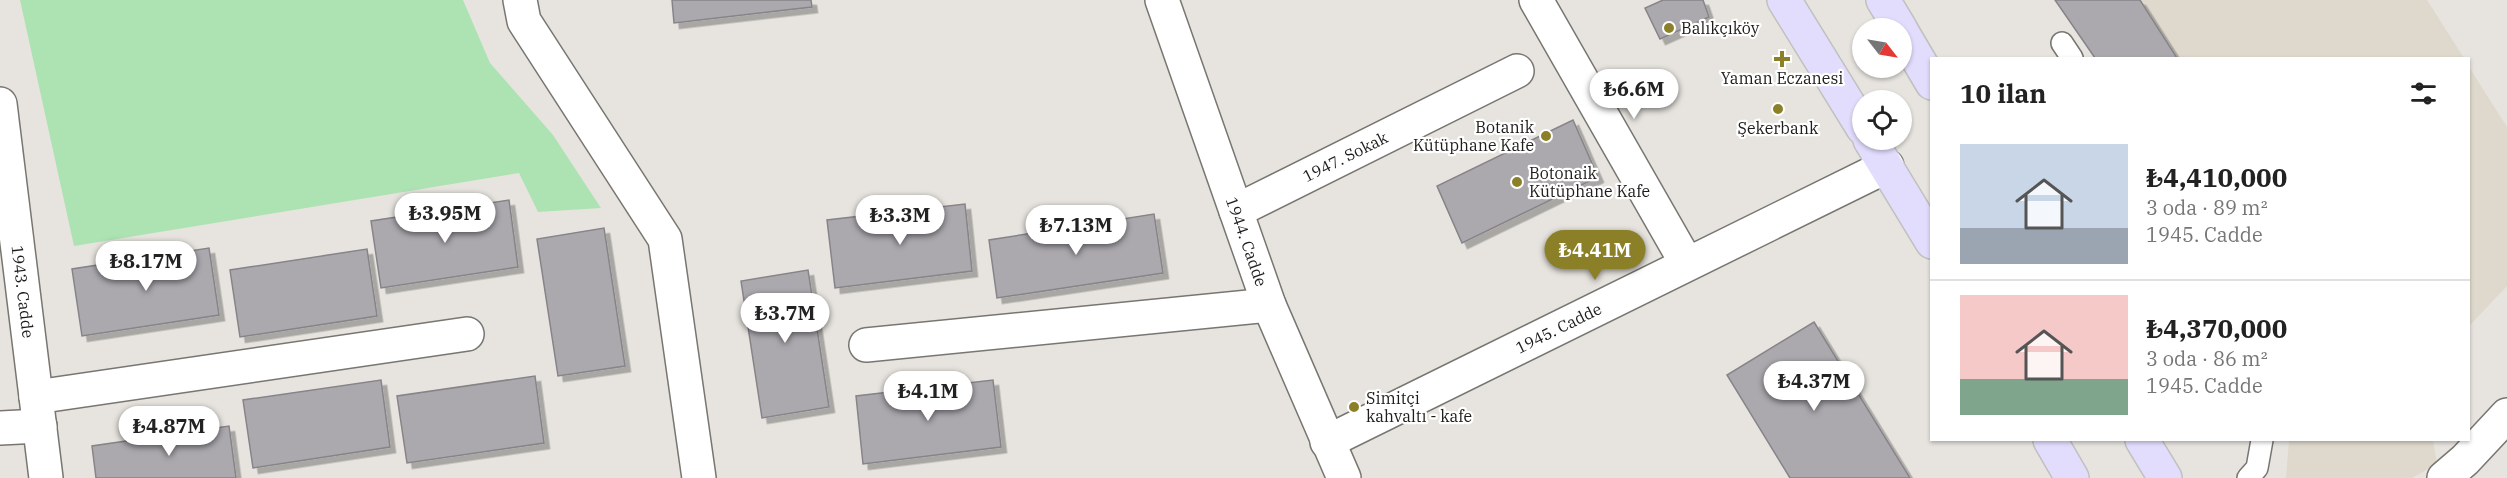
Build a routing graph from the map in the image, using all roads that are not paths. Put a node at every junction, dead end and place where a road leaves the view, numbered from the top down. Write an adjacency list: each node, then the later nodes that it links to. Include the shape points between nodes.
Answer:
1 (520, 0): 27 (street, via 524,21 665,239)
2 (1162, 0): 13 (street, 1944. Cadde)
3 (1536, 0): 15 (street)
4 (1784, 0): 11 (main road)
5 (1883, 0): 6 (main road)
6 (1894, 18)
7 (1912, 49): 9 (main road)
8 (1517, 71): 13 (street, 1947. Sokak)
9 (1930, 80)
10 (0, 104): 19 (street, 1943. Cadde)
11 (1852, 110)
12 (1878, 153): 14 (main road); 15 (street, 1945. Cadde)
13 (1236, 211): 16 (street, 1944. Cadde)
14 (1930, 239)
15 (1687, 264): 25 (street, 1945. Cadde)
16 (1269, 305): 18 (street); 25 (street, 1944. Cadde)
17 (467, 334): 19 (street)
18 (866, 345)
19 (38, 411): 21 (street); 26 (street, 1943. Cadde)
20 (2507, 415): 32 (street)
21 (0, 428)
22 (2051, 441): 29 (main road)
23 (2143, 441): 30 (main road)
24 (2262, 441): 31 (lane, via 2257,468)
25 (1327, 442): 28 (street, 1944. Cadde)
26 (46, 478)
27 (699, 478)
28 (1344, 478)
29 (2072, 478)
30 (2165, 478)
31 (2248, 478)
32 (2444, 478)

